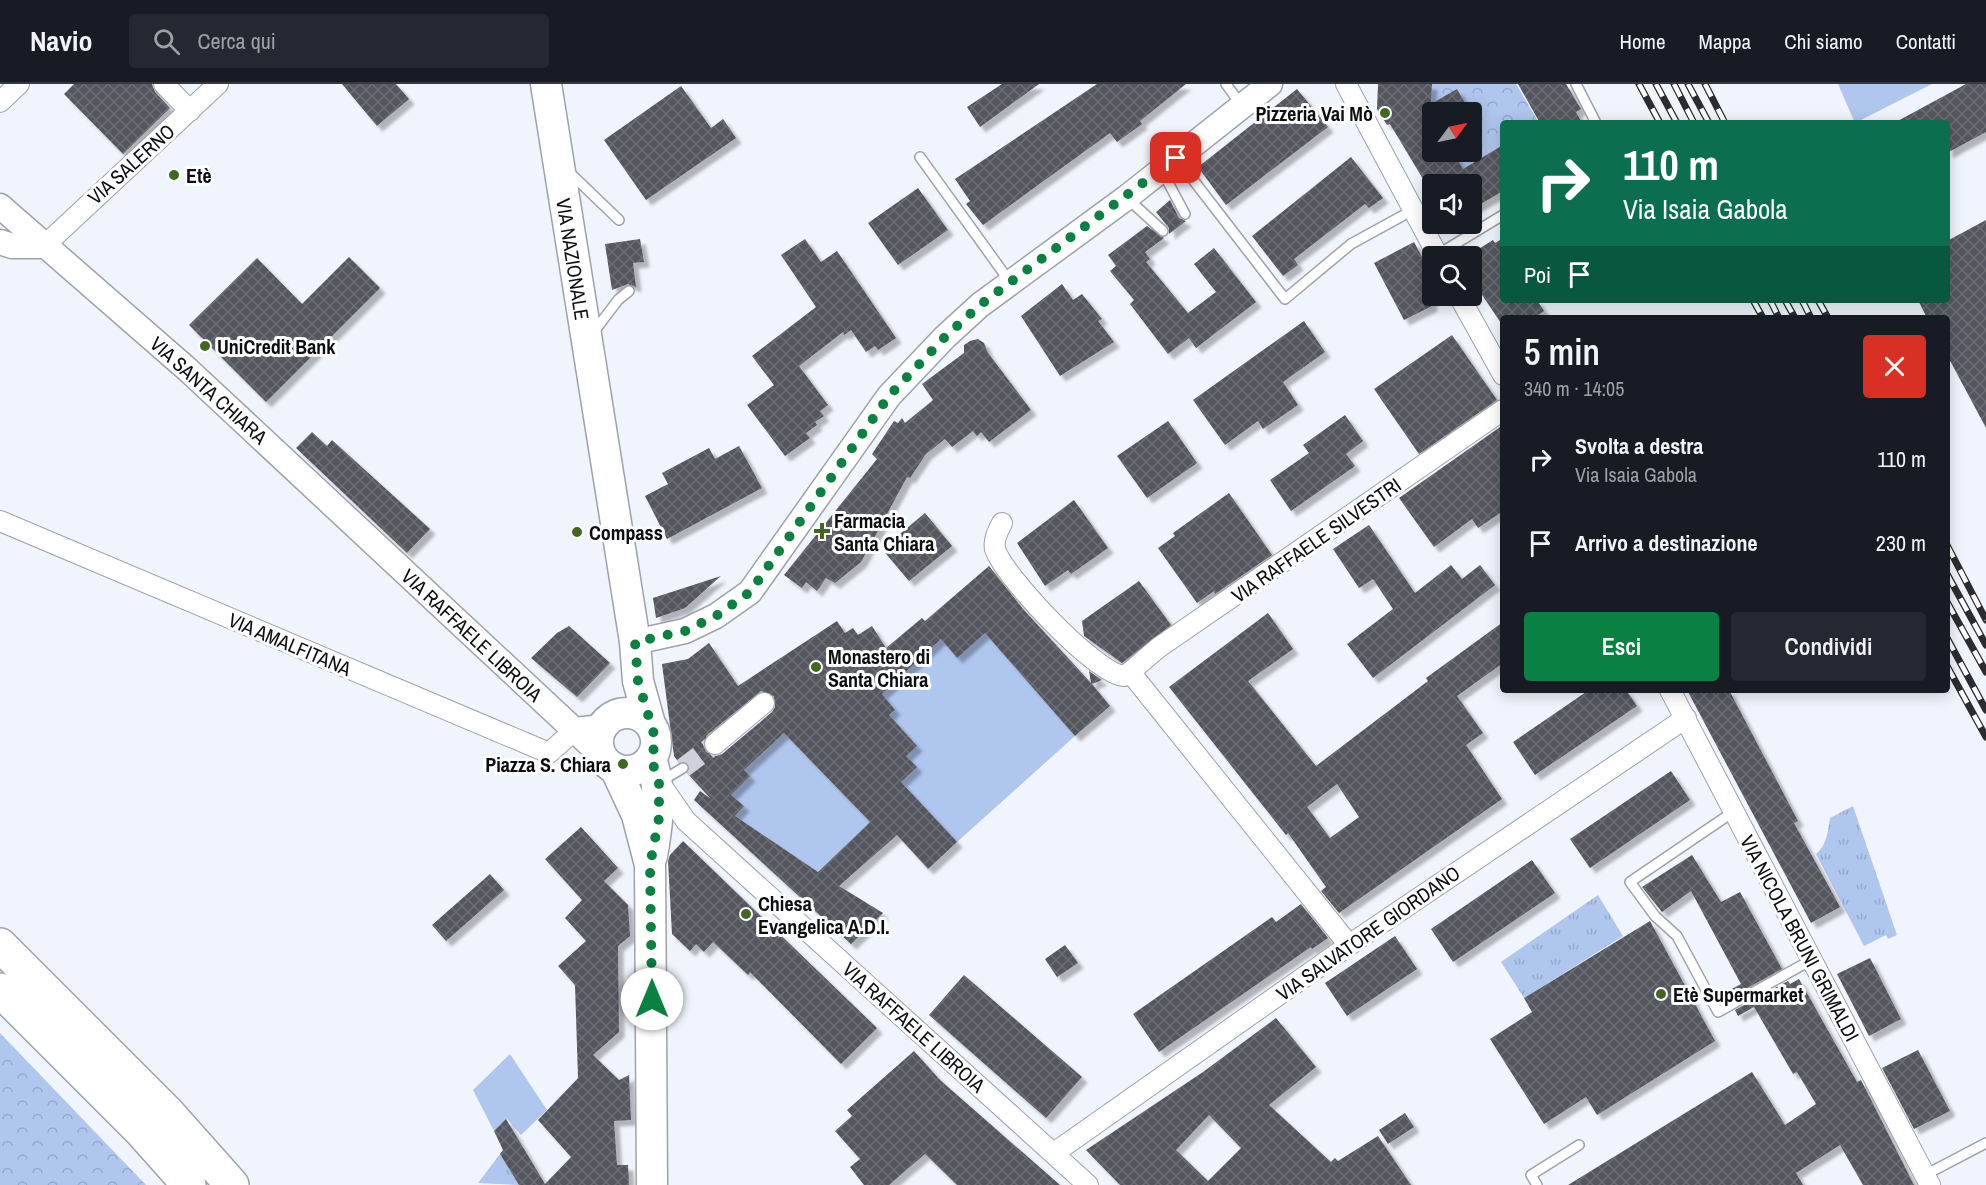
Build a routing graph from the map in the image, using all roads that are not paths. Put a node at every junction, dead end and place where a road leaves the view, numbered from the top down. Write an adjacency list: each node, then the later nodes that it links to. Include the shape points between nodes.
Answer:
1 (19, 84): 10 (street)
2 (164, 84): 13 (street)
3 (218, 84): 13 (street, VIA SALERNO)
4 (546, 84): 16 (main road, VIA NAZIONALE)
5 (1226, 84): 11 (lane)
6 (1270, 84): 11 (street)
7 (1346, 84): 12 (street)
8 (1352, 84): 12 (street)
9 (1576, 84): 14 (lane)
10 (0, 102)
11 (1242, 106): 17 (street)
12 (1359, 109): 20 (street)
13 (190, 111): 26 (street, VIA SALERNO)
14 (1594, 120)
15 (920, 157): 29 (lane)
16 (558, 162): 23 (lane); 32 (main road, VIA NAZIONALE)
17 (1169, 164): 18 (street); 20 (lane, via 1285,299 1351,244); 21 (lane)
18 (1126, 198): 24 (lane); 29 (street)
19 (0, 206): 26 (street, VIA SANTA CHIARA)
20 (1413, 210): 27 (street)
21 (1185, 214)
22 (1500, 217): 28 (lane)
23 (619, 220)
24 (1163, 231)
25 (0, 242): 26 (street)
26 (44, 246): 37 (street, VIA SANTA CHIARA, via 187,369)
27 (1433, 246)
28 (1454, 246)
29 (1010, 282): 38 (street, via 945,337 889,396 750,592 716,616 685,631)
30 (629, 291): 32 (lane)
31 (1465, 306): 33 (street)
32 (586, 342): 38 (main road, VIA NAZIONALE)
33 (1500, 370)
34 (1500, 412): 39 (street, VIA RAFFAELE SILVESTRI, via 1158,648)
35 (0, 521): 45 (street, VIA AMALFITANA, via 549,753)
36 (1002, 523): 39 (street, via 994,546 1001,564 1098,664 1114,675)
37 (360, 527): 45 (street, VIA RAFFAELE LIBROIA)
38 (635, 642): 40 (main road, VIA NAZIONALE)
39 (1130, 672): 51 (street)
40 (638, 681): 44 (main road, VIA NAZIONALE); 45 (main road)
41 (1672, 693): 43 (street, VIA NICOLA BRUNI GRIMALDI)
42 (764, 703): 46 (street)
43 (1686, 718): 48 (street, VIA NICOLA BRUNI GRIMALDI); 51 (street, VIA SALVATORE GIORDANO)
44 (650, 724): 45 (main road, via 635,714 617,715); 47 (main road, VIA NAZIONALE)
45 (600, 740): 47 (main road, via 631,771 646,764); 49 (main road)
46 (715, 744)
47 (665, 770): 49 (main road, VIA NAZIONALE)
48 (1733, 812): 52 (street, VIA NICOLA BRUNI GRIMALDI); 52 (lane, via 1630,882 1655,916 1677,936 1718,1012)
49 (661, 818): 56 (street, VIA RAFFAELE LIBROIA); 60 (main road, VIA NAZIONALE, via 650,865)
50 (0, 945): 59 (highway, via 168,1113)
51 (1349, 945): 56 (street, VIA SALVATORE GIORDANO)
52 (1813, 959): 57 (street, VIA NICOLA BRUNI GRIMALDI)
53 (0, 990): 58 (highway, via 140,1130)
54 (1986, 1143): 57 (lane)
55 (1579, 1145): 62 (lane, via 1531,1175)
56 (1054, 1153): 61 (street, VIA RAFFAELE LIBROIA)
57 (1928, 1180)
58 (189, 1185)
59 (232, 1185)
60 (652, 1185)
61 (1088, 1185)
62 (1537, 1185)

